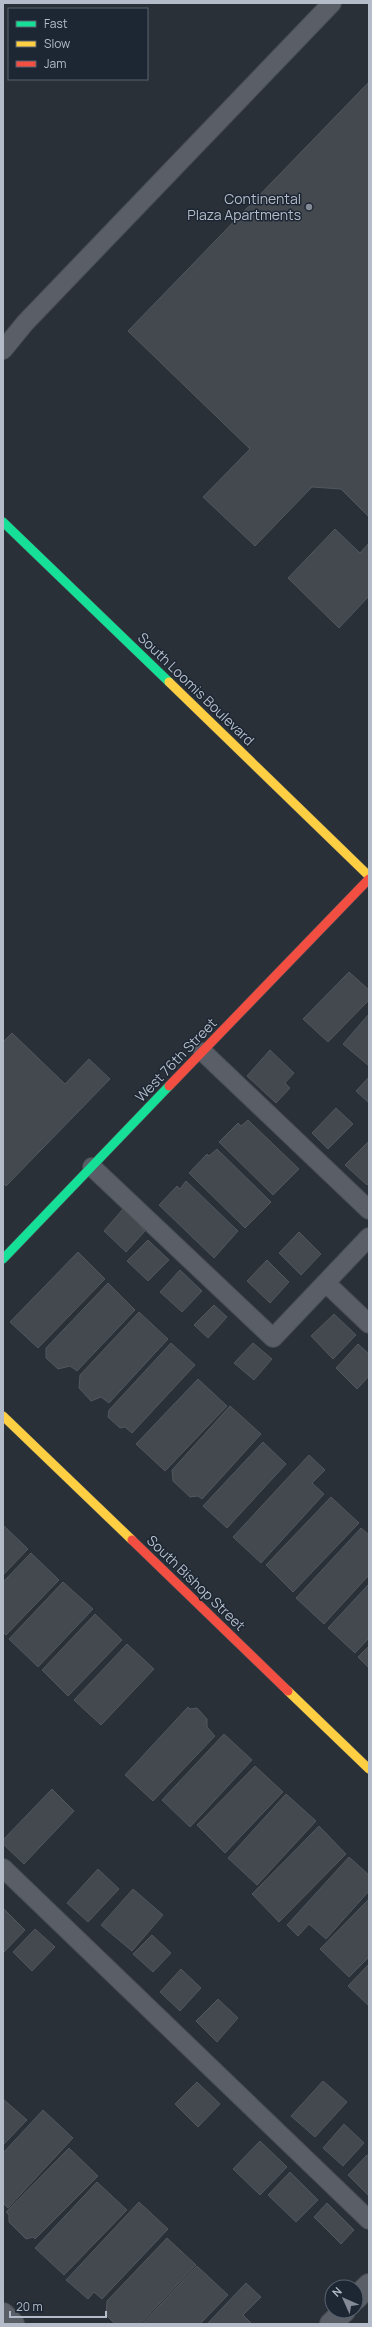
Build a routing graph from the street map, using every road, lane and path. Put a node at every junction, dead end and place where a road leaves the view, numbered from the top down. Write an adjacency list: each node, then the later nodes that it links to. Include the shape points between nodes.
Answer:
1 (332, 3): 2 (lane, via 25,323)
2 (3, 350)
3 (3, 522): 4 (street, South Loomis Boulevard)
4 (369, 876)
5 (369, 880): 6 (street, West 76th Street)
6 (203, 1052): 7 (street, West 76th Street); 8 (lane)
7 (92, 1167): 10 (street, West 76th Street); 11 (lane, via 273,1338)
8 (369, 1210)
9 (369, 1238): 11 (lane)
10 (3, 1259)
11 (326, 1283): 12 (lane)
12 (369, 1324)
13 (3, 1416): 14 (street, South Bishop Street)
14 (369, 1769)
15 (3, 1868): 16 (lane)
16 (369, 2220)
17 (3, 2314): 18 (street)
18 (13, 2324)

